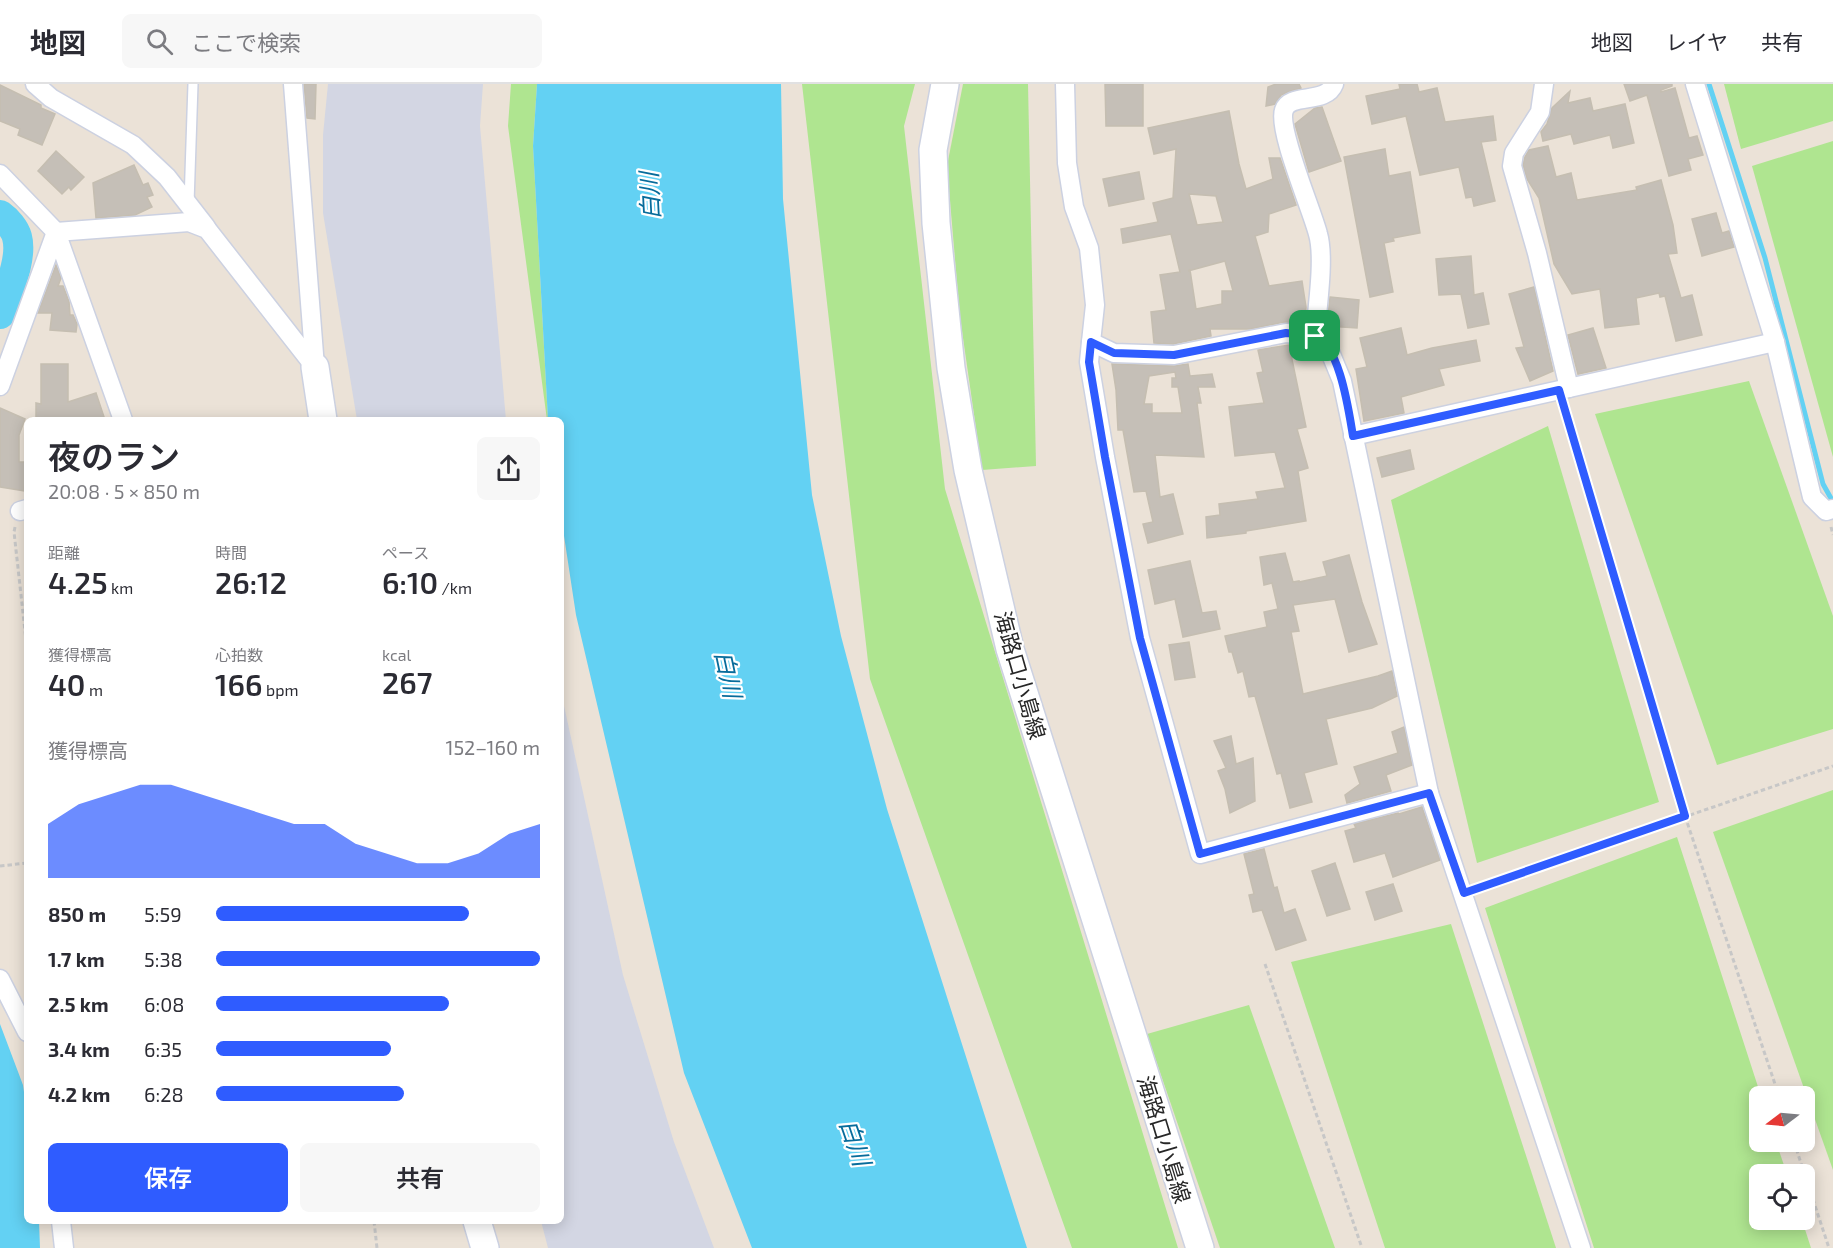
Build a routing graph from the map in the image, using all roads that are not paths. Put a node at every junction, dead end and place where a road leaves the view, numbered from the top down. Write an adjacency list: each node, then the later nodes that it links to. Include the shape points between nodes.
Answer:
1 (35, 84): 10 (street, via 51,99 133,145 167,177)
2 (193, 84): 10 (lane)
3 (293, 84): 16 (street)
4 (945, 84): 30 (main road, 海路口小島線, via 933,150 936,223 951,368 968,470 1010,649)
5 (1065, 84): 14 (street, via 1067,163 1074,207 1089,248 1095,305)
6 (1334, 84): 13 (street, via 1326,94 1291,102 1283,114 1288,143 1319,237)
7 (1544, 84): 18 (street, via 1540,112 1514,153 1512,166 1537,253)
8 (1695, 84): 15 (street)
9 (0, 174): 12 (street)
10 (189, 205): 11 (street)
11 (207, 229): 12 (street, via 189,222); 16 (street)
12 (56, 232): 17 (street); 19 (street)
13 (1315, 336): 14 (street, via 1286,333 1174,355 1114,353); 21 (street, via 1328,347 1342,381)
14 (1091, 342): 23 (street, via 1089,362 1140,638 1200,854)
15 (1775, 342): 18 (street); 22 (street, via 1812,497 1826,511)
16 (315, 367): 20 (main road)
17 (0, 386)
18 (1564, 389): 21 (street)
19 (122, 417)
20 (323, 417)
21 (1353, 436): 23 (street)
22 (1833, 509)
23 (1429, 793): 31 (street)
24 (0, 979): 25 (street)
25 (24, 1026)
26 (61, 1224): 28 (street)
27 (478, 1224): 29 (main road)
28 (64, 1248)
29 (485, 1248)
30 (1200, 1248)
31 (1581, 1248)

